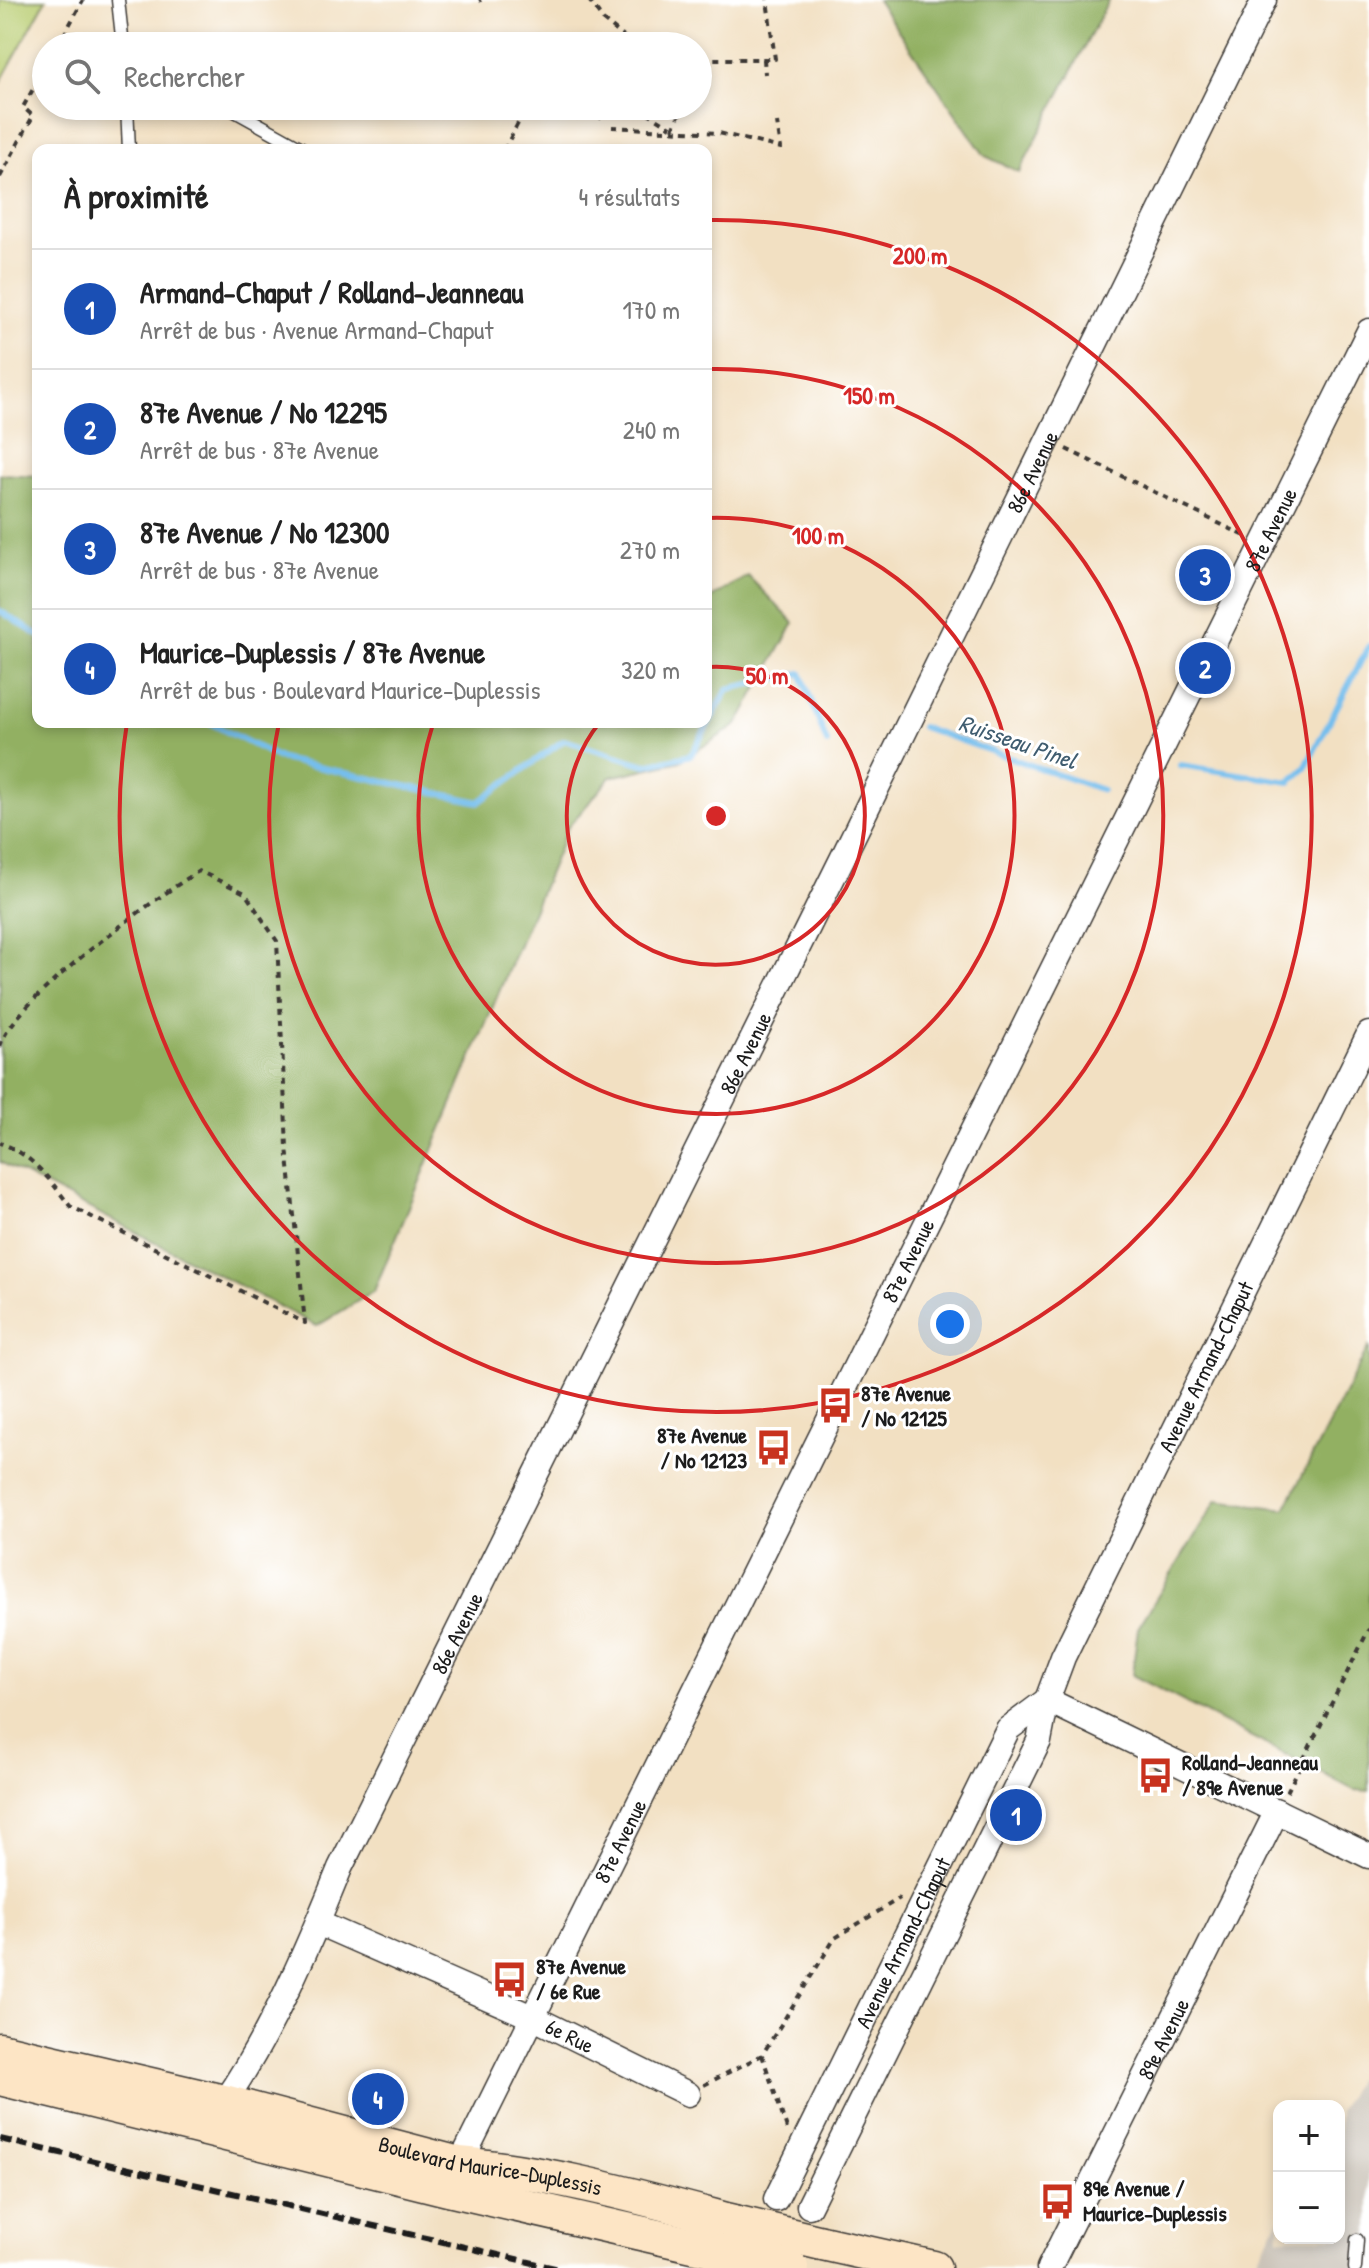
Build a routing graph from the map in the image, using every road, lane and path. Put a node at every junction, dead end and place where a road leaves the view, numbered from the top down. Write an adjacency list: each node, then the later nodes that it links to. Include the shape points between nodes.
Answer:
1 (83, 0): 6 (path)
2 (118, 0): 7 (lane)
3 (589, 0): 8 (path)
4 (767, 0): 10 (path, via 775,59)
5 (1264, 0): 28 (street, 86e Avenue)
6 (66, 32)
7 (121, 32)
8 (618, 32)
9 (712, 59): 10 (path)
10 (764, 59): 11 (path)
11 (765, 74)
12 (32, 91): 13 (path, via 23,107)
13 (32, 115)
14 (32, 118): 26 (path)
15 (128, 120): 23 (lane)
16 (251, 120): 24 (lane)
17 (520, 120): 25 (path)
18 (659, 120): 22 (path)
19 (677, 120): 22 (path)
20 (777, 123): 22 (path, via 781,148 719,133)
21 (612, 127): 22 (path)
22 (673, 129)
23 (129, 144)
24 (294, 144)
25 (507, 144)
26 (0, 177)
27 (1369, 331): 29 (street, 87e Avenue)
28 (1049, 441): 29 (path); 38 (street, 86e Avenue, via 340,1868)
29 (1262, 545): 39 (street, 87e Avenue)
30 (1369, 1034): 34 (street, Avenue Armand-Chaput)
31 (0, 1047): 32 (path, via 2,1036 28,1005 171,888 199,871 245,893 277,941 287,1147 305,1323 70,1206 16,1148)
32 (0, 1143)
33 (1369, 1629): 35 (path)
34 (1047, 1700): 35 (street); 37 (street, Avenue Armand-Chaput, via 1008,1729); 48 (street, Avenue Armand-Chaput, via 1039,1741)
35 (1277, 1811): 36 (street); 53 (street, 89e Avenue)
36 (1369, 1856)
37 (935, 1876): 41 (path, via 835,1938); 45 (street, Avenue Armand-Chaput)
38 (318, 1923): 39 (street, 6e Rue); 44 (street, 86e Avenue)
39 (534, 2018): 43 (street, 6e Rue); 46 (street, 87e Avenue)
40 (0, 2050): 44 (street, Boulevard Maurice-Duplessis)
41 (762, 2055): 43 (path); 45 (path)
42 (0, 2078): 46 (street, Boulevard Maurice-Duplessis)
43 (688, 2094)
44 (224, 2102): 46 (street, Boulevard Maurice-Duplessis)
45 (797, 2160): 47 (street, Avenue Armand-Chaput)
46 (454, 2176): 49 (street, Boulevard Maurice-Duplessis)
47 (776, 2199)
48 (809, 2206)
49 (726, 2236): 51 (street, Boulevard Maurice-Duplessis, bridge); 52 (street, Boulevard Maurice-Duplessis, bridge, via 822,2243)
50 (1357, 2240): 54 (lane)
51 (791, 2268)
52 (934, 2268)
53 (1049, 2268)
54 (1355, 2268)

